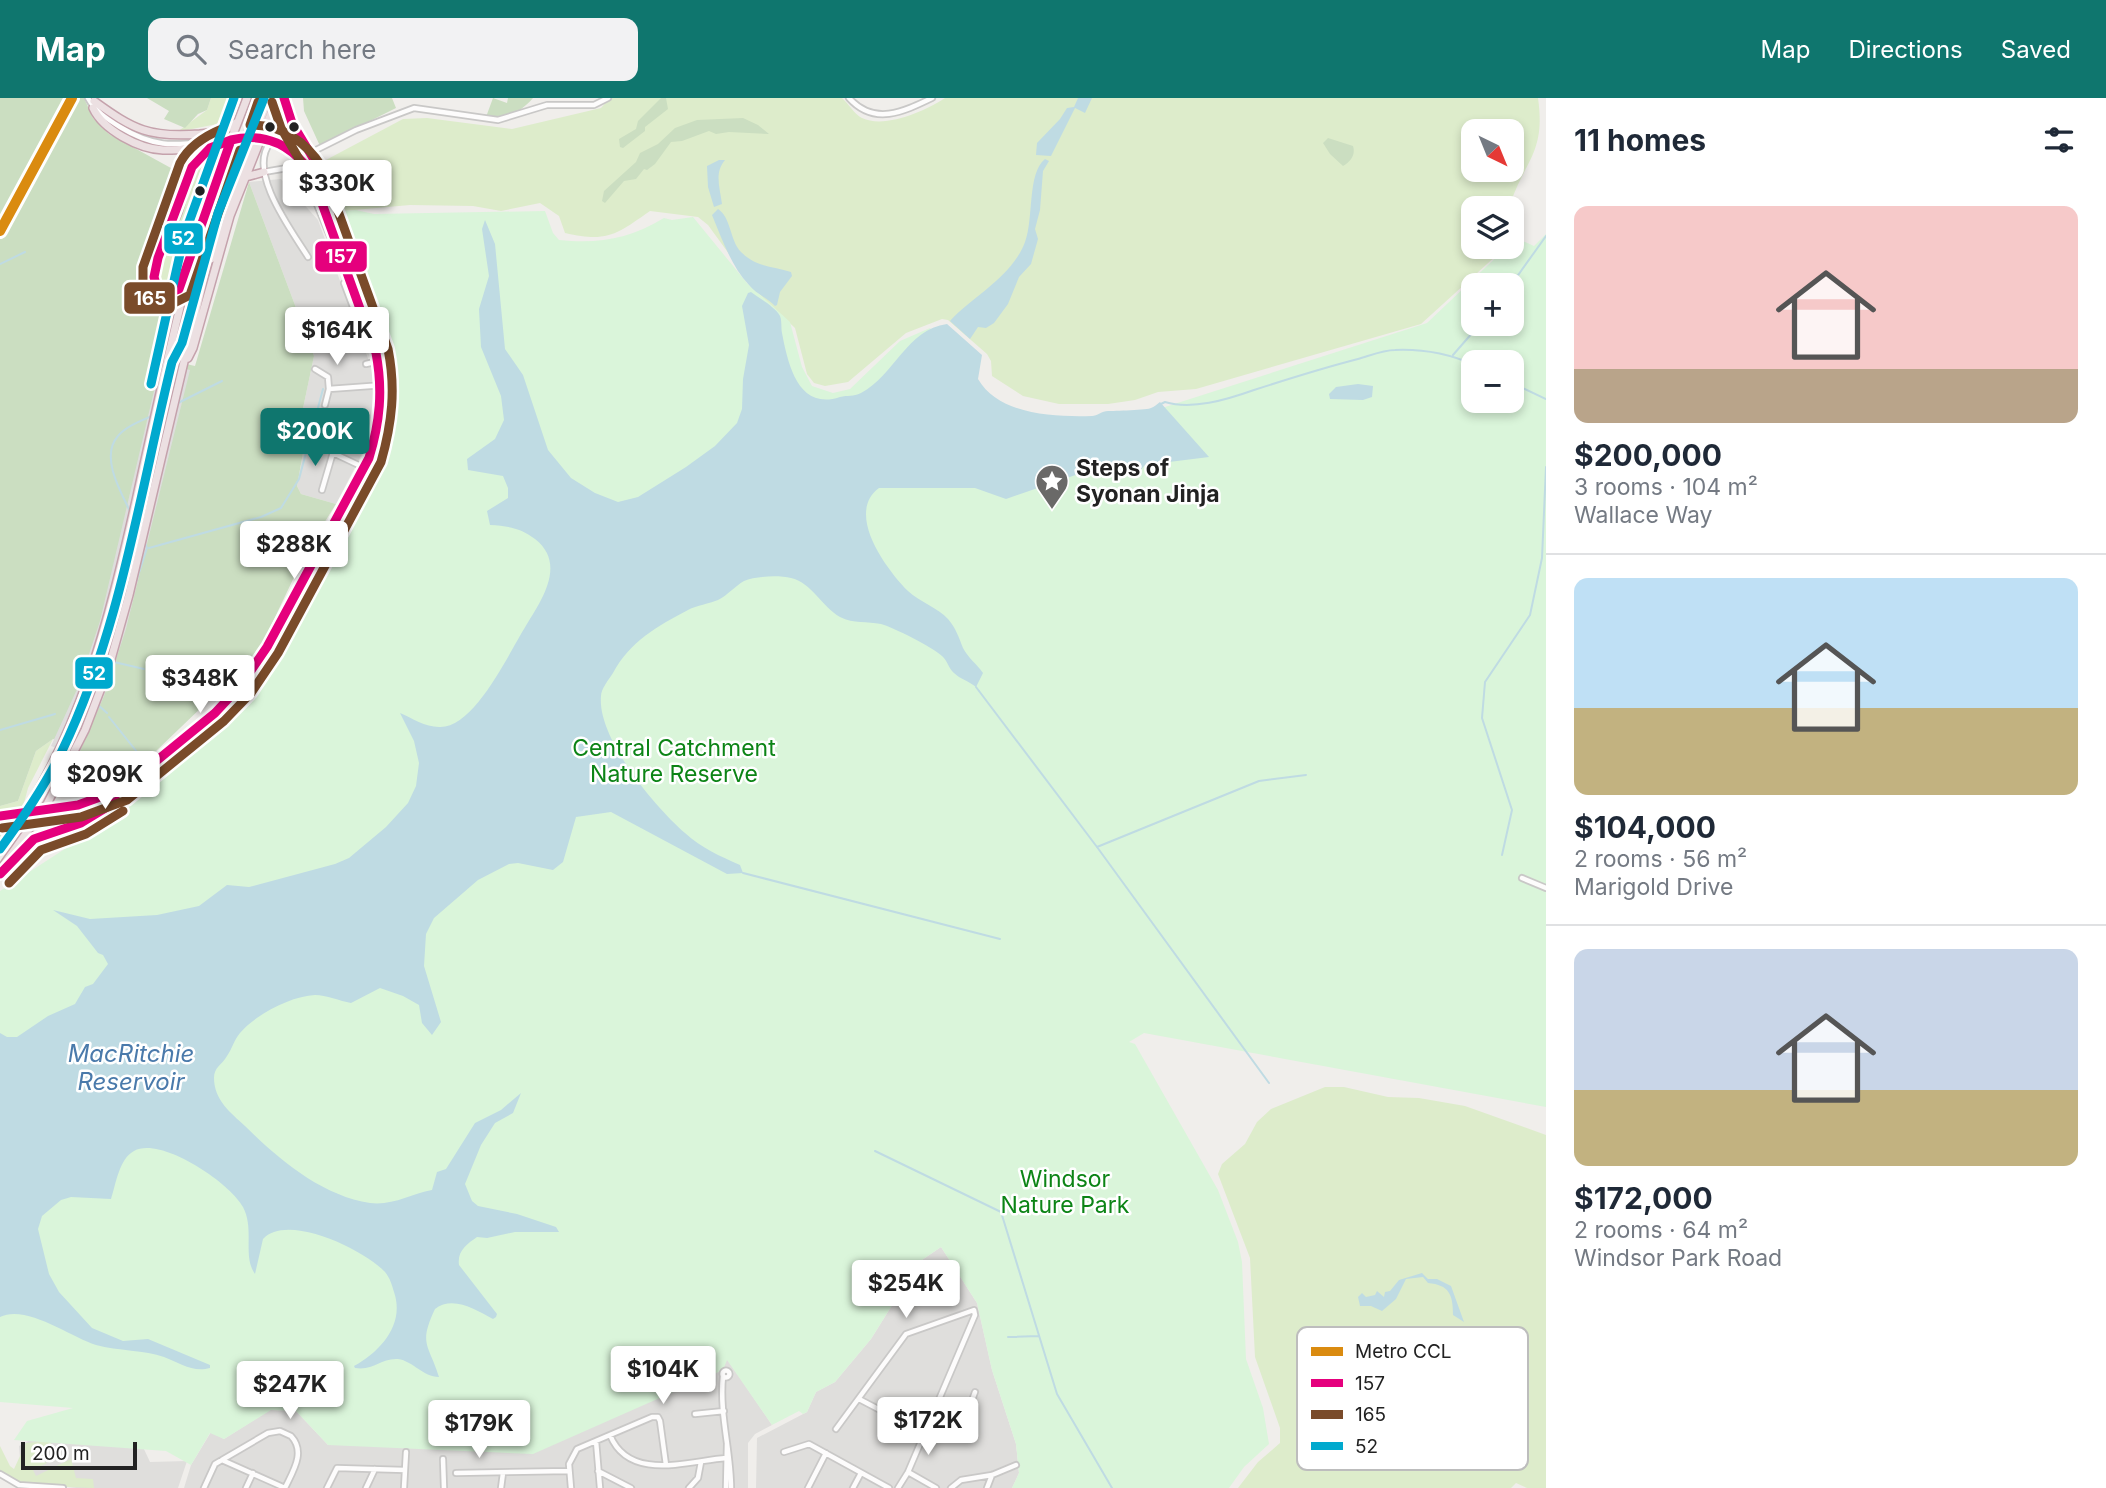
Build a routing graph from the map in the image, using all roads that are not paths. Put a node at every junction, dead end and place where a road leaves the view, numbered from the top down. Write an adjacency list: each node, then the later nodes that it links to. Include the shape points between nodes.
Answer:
1 (247, 98): 10 (highway)
2 (261, 98): 28 (highway, via 221,205)
3 (269, 98): 28 (highway)
4 (277, 98): 17 (highway)
5 (284, 98): 12 (highway)
6 (608, 98): 11 (street, via 594,105 547,105 498,120 414,108)
7 (849, 98): 8 (street, via 864,112 877,115)
8 (932, 98)
9 (91, 101): 10 (highway, via 157,136 216,132); 13 (highway, via 107,125 144,147 173,151)
10 (238, 121): 18 (highway)
11 (360, 129): 14 (street); 15 (street)
12 (300, 136): 14 (street); 16 (street, via 276,138)
13 (214, 144): 18 (highway); 25 (highway, via 191,170 156,266 156,289 166,294 177,291)
14 (310, 153): 15 (street)
15 (313, 159): 22 (street)
16 (262, 160): 19 (street); 20 (street)
17 (251, 162): 20 (highway); 21 (highway)
18 (220, 169): 25 (highway)
19 (275, 169): 20 (street); 23 (street, via 293,167 304,173)
20 (261, 172): 21 (highway); 24 (street)
21 (245, 177): 37 (highway, via 193,348)
22 (339, 234): 23 (street, via 308,161 290,145 307,164); 27 (street)
23 (336, 248): 26 (street)
24 (308, 257)
25 (192, 262): 50 (highway, via 104,634 57,753)
26 (349, 279): 27 (street); 29 (street, via 344,283); 30 (street)
27 (356, 279): 34 (street)
28 (201, 284): 37 (highway)
29 (358, 318): 30 (street); 32 (street)
30 (365, 320): 31 (street)
31 (368, 328): 32 (street); 34 (street)
32 (362, 331): 33 (street)
33 (335, 341)
34 (375, 341): 35 (street)
35 (380, 361): 36 (street); 39 (street)
36 (366, 365)
37 (183, 366): 51 (highway, via 117,638 97,699 47,804)
38 (315, 369): 40 (street, via 327,374)
39 (383, 385): 40 (street); 44 (street)
40 (329, 389): 41 (street)
41 (325, 405)
42 (341, 425): 43 (street)
43 (333, 453): 44 (street); 45 (street)
44 (367, 469): 46 (street)
45 (322, 490)
46 (289, 612): 47 (street, via 228,699 137,778 103,798); 51 (street, via 245,686 204,728 104,811 34,839)
47 (58, 808)
48 (8, 814): 49 (street)
49 (0, 816)
50 (0, 848)
51 (0, 872)
52 (1522, 878): 53 (street)
53 (1546, 888)
54 (723, 1377): 58 (street)
55 (975, 1392): 57 (street, via 966,1418)
56 (859, 1399): 57 (street, via 906,1334 974,1310); 60 (street); 61 (street)
57 (936, 1407): 61 (street)
58 (724, 1411): 59 (street); 63 (street)
59 (695, 1414)
60 (836, 1429)
61 (924, 1433): 78 (street)
62 (610, 1435): 64 (street); 72 (street, via 634,1460); 72 (street, via 658,1417)
63 (727, 1440): 68 (street); 99 (street)
64 (596, 1441): 76 (street); 77 (street, via 574,1452)
65 (406, 1452): 75 (street)
66 (784, 1452): 67 (street, via 804,1444)
67 (826, 1453): 82 (street); 100 (street)
68 (726, 1458): 71 (street); 98 (street)
69 (443, 1459): 92 (street)
70 (221, 1460): 79 (street); 86 (street); 88 (street, via 268,1433 287,1433 296,1441 299,1454)
71 (701, 1462): 72 (street); 97 (street, via 698,1478)
72 (666, 1465)
73 (1016, 1465): 84 (street)
74 (375, 1469): 75 (street); 89 (street, via 337,1468); 90 (street)
75 (405, 1470): 91 (street)
76 (598, 1470): 95 (street); 96 (street)
77 (569, 1471): 81 (street); 94 (street)
78 (908, 1472): 103 (street); 104 (street)
79 (253, 1473): 87 (street); 88 (street)
80 (456, 1473): 81 (street)
81 (503, 1473): 93 (street)
82 (861, 1474): 101 (street); 102 (street)
83 (0, 1475): 85 (street, via 19,1485)
84 (992, 1475): 105 (street, via 961,1480); 106 (street)
85 (64, 1488)
86 (204, 1488)
87 (246, 1488)
88 (285, 1488)
89 (327, 1488)
90 (366, 1488)
91 (404, 1488)
92 (444, 1488)
93 (501, 1488)
94 (571, 1488)
95 (600, 1488)
96 (631, 1488)
97 (689, 1488)
98 (726, 1488)
99 (731, 1488)
100 (808, 1488)
101 (853, 1488)
102 (889, 1488)
103 (898, 1488)
104 (936, 1488)
105 (951, 1488)
106 (988, 1488)

